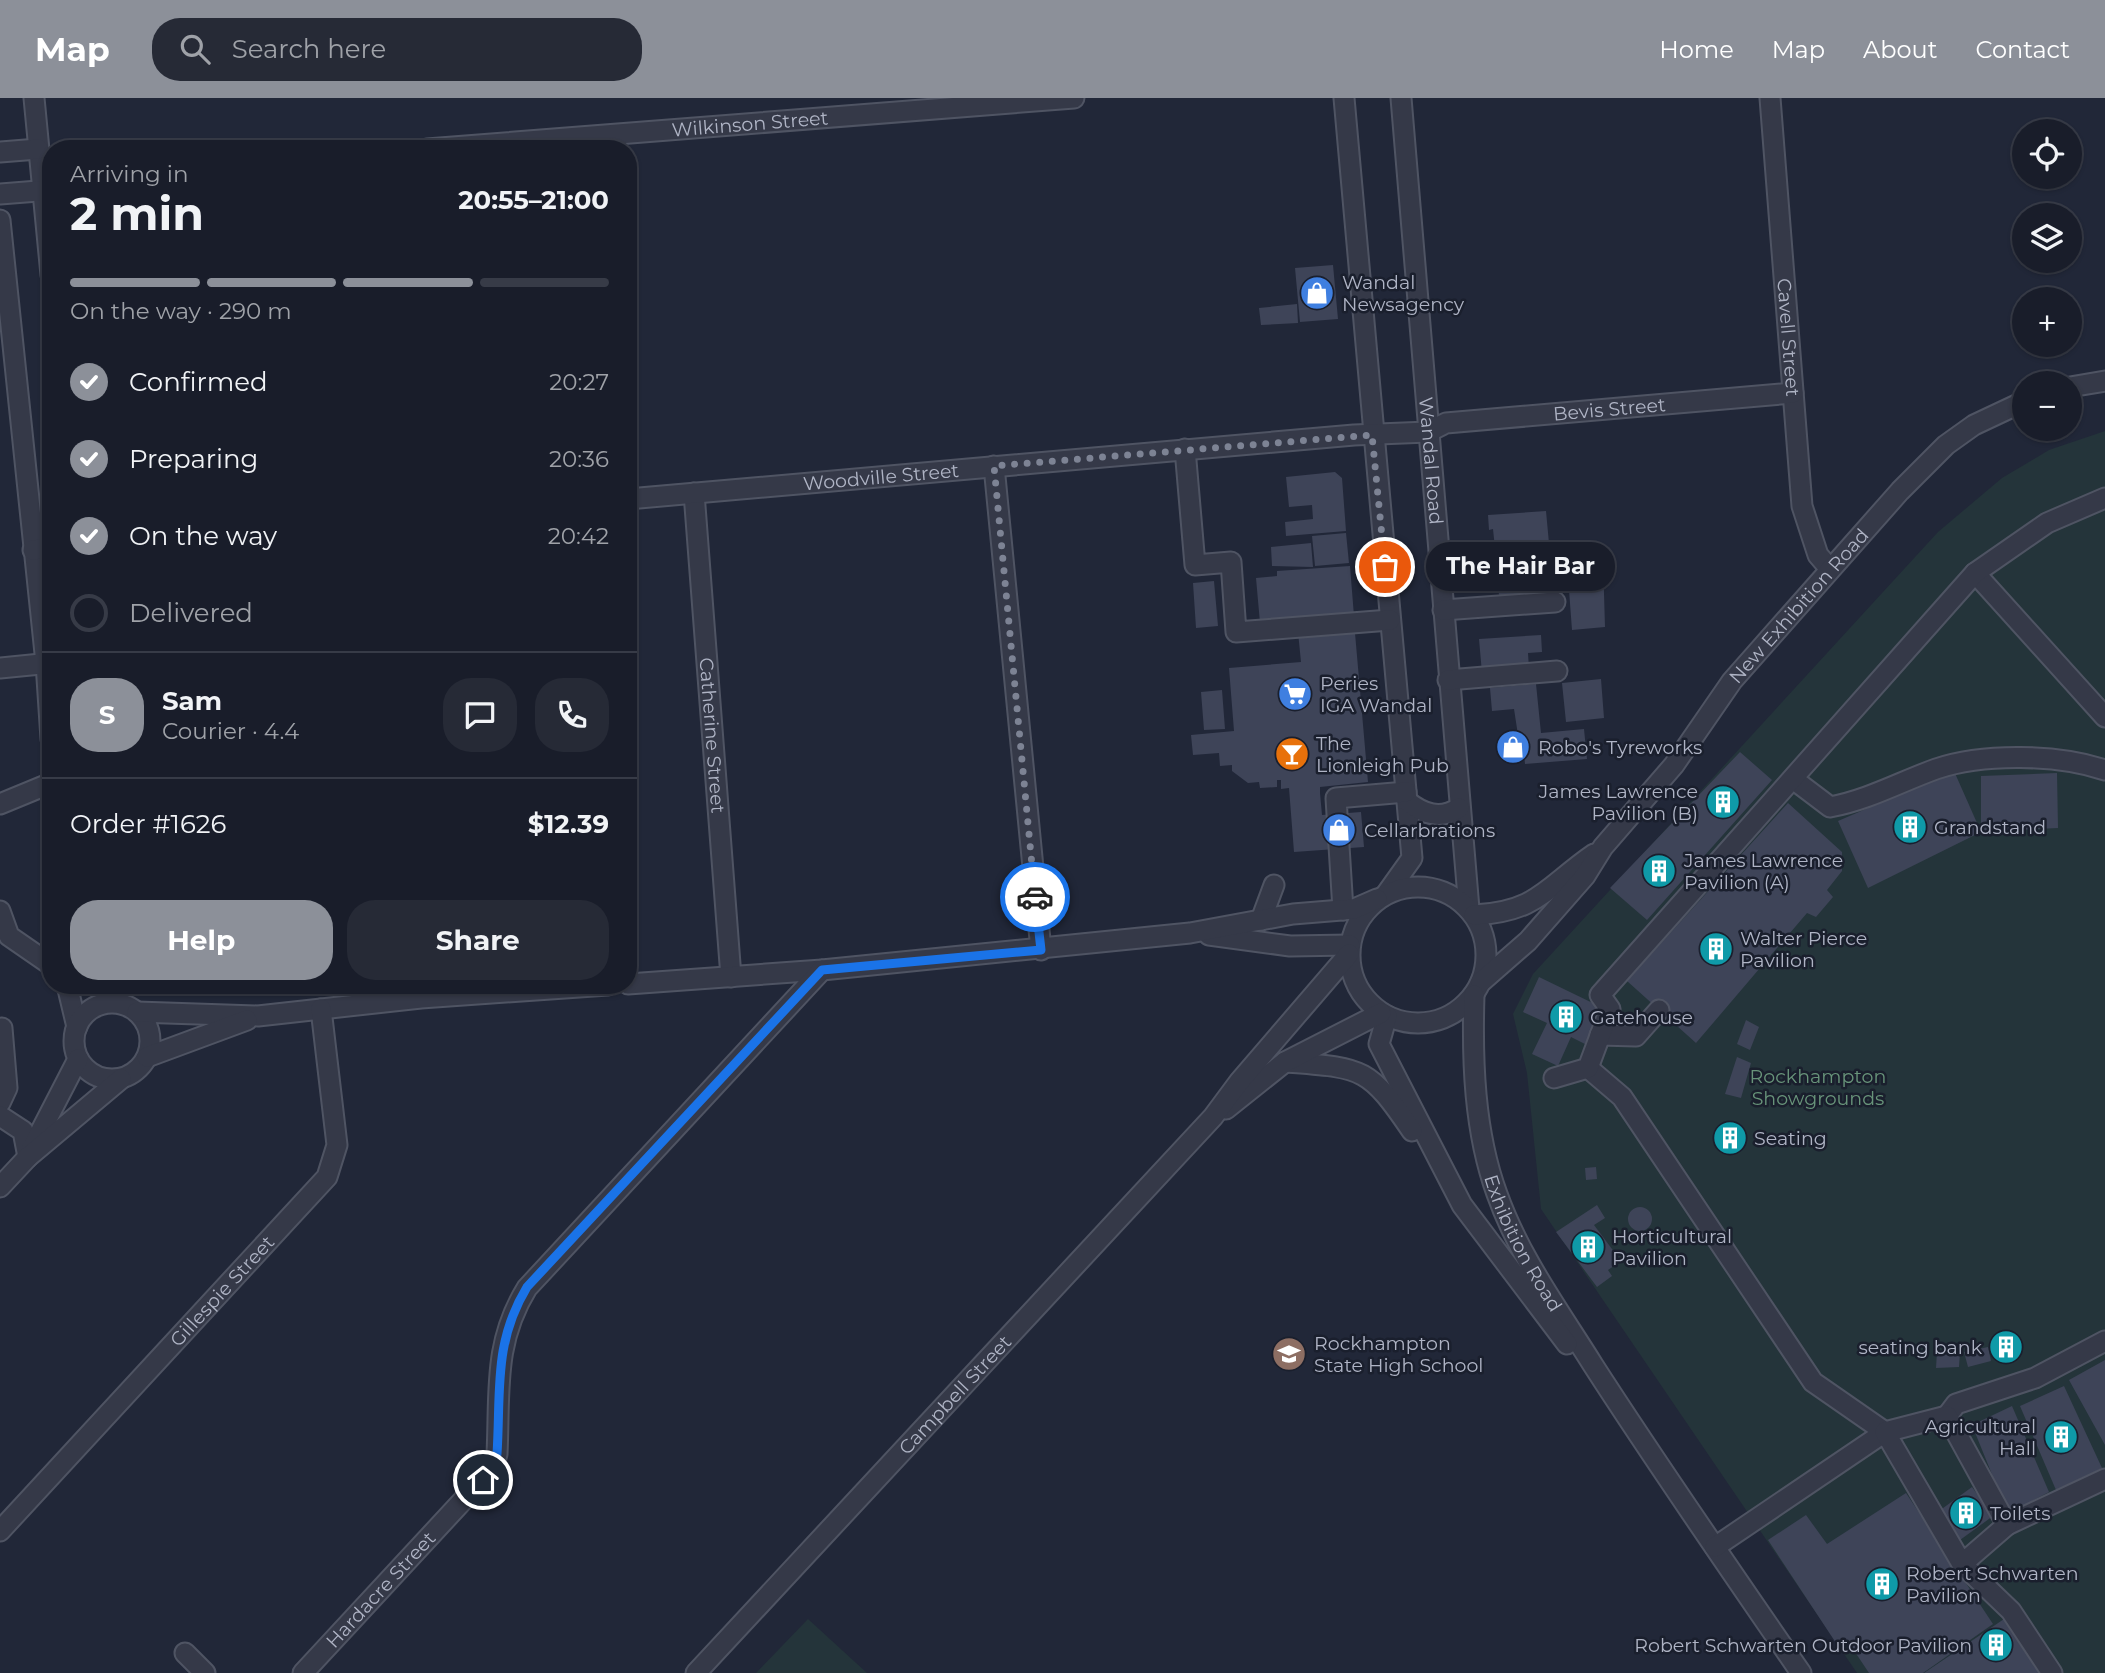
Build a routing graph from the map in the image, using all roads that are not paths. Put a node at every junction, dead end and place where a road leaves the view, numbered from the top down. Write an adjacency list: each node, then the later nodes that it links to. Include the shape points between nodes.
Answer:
1 (34, 98): 7 (street)
2 (1074, 98): 6 (street, Wilkinson Street)
3 (1344, 98): 18 (street)
4 (1401, 98): 17 (street, Wandal Road)
5 (1770, 98): 15 (street, Cavell Street)
6 (541, 140)
7 (38, 149): 8 (street); 9 (street)
8 (0, 152)
9 (42, 168)
10 (42, 191): 11 (street)
11 (0, 194)
12 (0, 220): 24 (street)
13 (2105, 381): 14 (street)
14 (2082, 385)
15 (1793, 393): 17 (street, Bevis Street, via 1446,423); 25 (street, Cavell Street, via 1802,506 1818,555)
16 (2012, 407): 25 (street, New Exhibition Road, via 1946,445)
17 (1428, 432): 18 (street, Woodville Street); 28 (street, Wandal Road)
18 (1372, 435): 19 (street, Woodville Street); 29 (street)
19 (1185, 449): 20 (street, Woodville Street); 29 (street, via 1195,565 1231,562 1236,632)
20 (994, 466): 21 (street, Woodville Street); 50 (street)
21 (694, 493): 22 (street, Woodville Street); 53 (street, Catherine Street)
22 (637, 498)
23 (2105, 498): 26 (street, via 2047,523)
24 (42, 549)
25 (1830, 569): 41 (street, New Exhibition Road, via 1732,681 1674,765)
26 (1975, 573): 34 (street); 36 (street)
27 (1555, 602): 28 (street)
28 (1443, 610): 33 (street, Wandal Road)
29 (1390, 620): 38 (street)
30 (42, 664): 31 (street)
31 (0, 668)
32 (1557, 671): 33 (street)
33 (1448, 680): 40 (street, Wandal Road)
34 (2105, 717)
35 (2105, 770): 36 (street, via 2054,758 1999,758 1938,768 1856,803 1830,807)
36 (1793, 779): 66 (street, via 1600,995 1609,1009)
37 (42, 787): 39 (street)
38 (1406, 796): 40 (street, via 1428,814 1443,815); 43 (street, via 1412,858); 44 (street, via 1336,798)
39 (0, 804)
40 (1459, 807): 46 (street, Wandal Road)
41 (1603, 847): 46 (street, New Exhibition Road, via 1534,902 1505,914); 55 (street, New Exhibition Road, via 1585,876 1528,941)
42 (1275, 885): 47 (street)
43 (1382, 896): 44 (street); 46 (street, via 1422,886 1439,889); 49 (street, via 1355,928)
44 (1343, 910): 47 (street)
45 (0, 911): 51 (street, via 9,936)
46 (1472, 912): 55 (street, via 1486,948)
47 (1261, 920): 48 (street)
48 (1190, 933): 49 (street); 50 (street)
49 (1350, 949): 62 (street, via 1353,977 1364,998); 75 (street, Campbell Street)
50 (1041, 950): 52 (street)
51 (42, 959)
52 (822, 970): 53 (street); 90 (street, Hardacre Street, via 527,1287 512,1312 499,1363 497,1454 492,1468)
53 (731, 977): 54 (street)
54 (637, 983)
55 (1478, 988): 62 (street, via 1461,1009 1435,1021 1405,1023); 82 (street, Exhibition Road, via 1473,1056 1496,1191 1516,1243)
56 (69, 994): 64 (street)
57 (126, 994): 59 (street)
58 (404, 994): 60 (street)
59 (133, 1009): 63 (street); 64 (street, via 119,1003 99,1005 89,1010); 67 (street, via 148,1027)
60 (321, 1009): 63 (street); 85 (street, Gillespie Street, via 337,1145 327,1177)
61 (1659, 1010): 66 (street, via 1636,1036)
62 (1384, 1015): 69 (street, Campbell Street); 78 (street, Exhibition Road, via 1379,1044)
63 (258, 1016): 67 (street)
64 (77, 1027): 68 (street)
65 (2, 1028): 73 (street, via 7,1088)
66 (1600, 1035): 70 (street)
67 (148, 1057): 72 (street, via 133,1074)
68 (78, 1059): 72 (street, via 96,1076); 76 (street)
69 (1285, 1062): 75 (street, Campbell Street); 78 (street, Exhibition Road, via 1364,1073 1385,1090)
70 (1588, 1068): 71 (street); 81 (street, via 1622,1097 1813,1382)
71 (1554, 1078)
72 (121, 1079): 76 (street)
73 (0, 1103)
74 (0, 1116): 76 (street, via 23,1131)
75 (1213, 1117): 91 (street, Campbell Street)
76 (27, 1157): 77 (street)
77 (0, 1187)
78 (1462, 1205): 82 (street, Exhibition Road)
79 (2105, 1341): 80 (street, via 2035,1378 1956,1404)
80 (1947, 1416): 81 (street); 84 (street)
81 (1885, 1432): 86 (street); 87 (street)
82 (1656, 1462): 86 (street, Exhibition Road)
83 (2105, 1479): 84 (street)
84 (2007, 1525): 87 (street)
85 (0, 1531)
86 (1714, 1547): 92 (street, Exhibition Road)
87 (1962, 1564): 93 (street, via 2011,1611)
88 (185, 1653): 89 (street)
89 (205, 1673)
90 (303, 1673)
91 (696, 1673)
92 (1801, 1673)
93 (2052, 1673)

